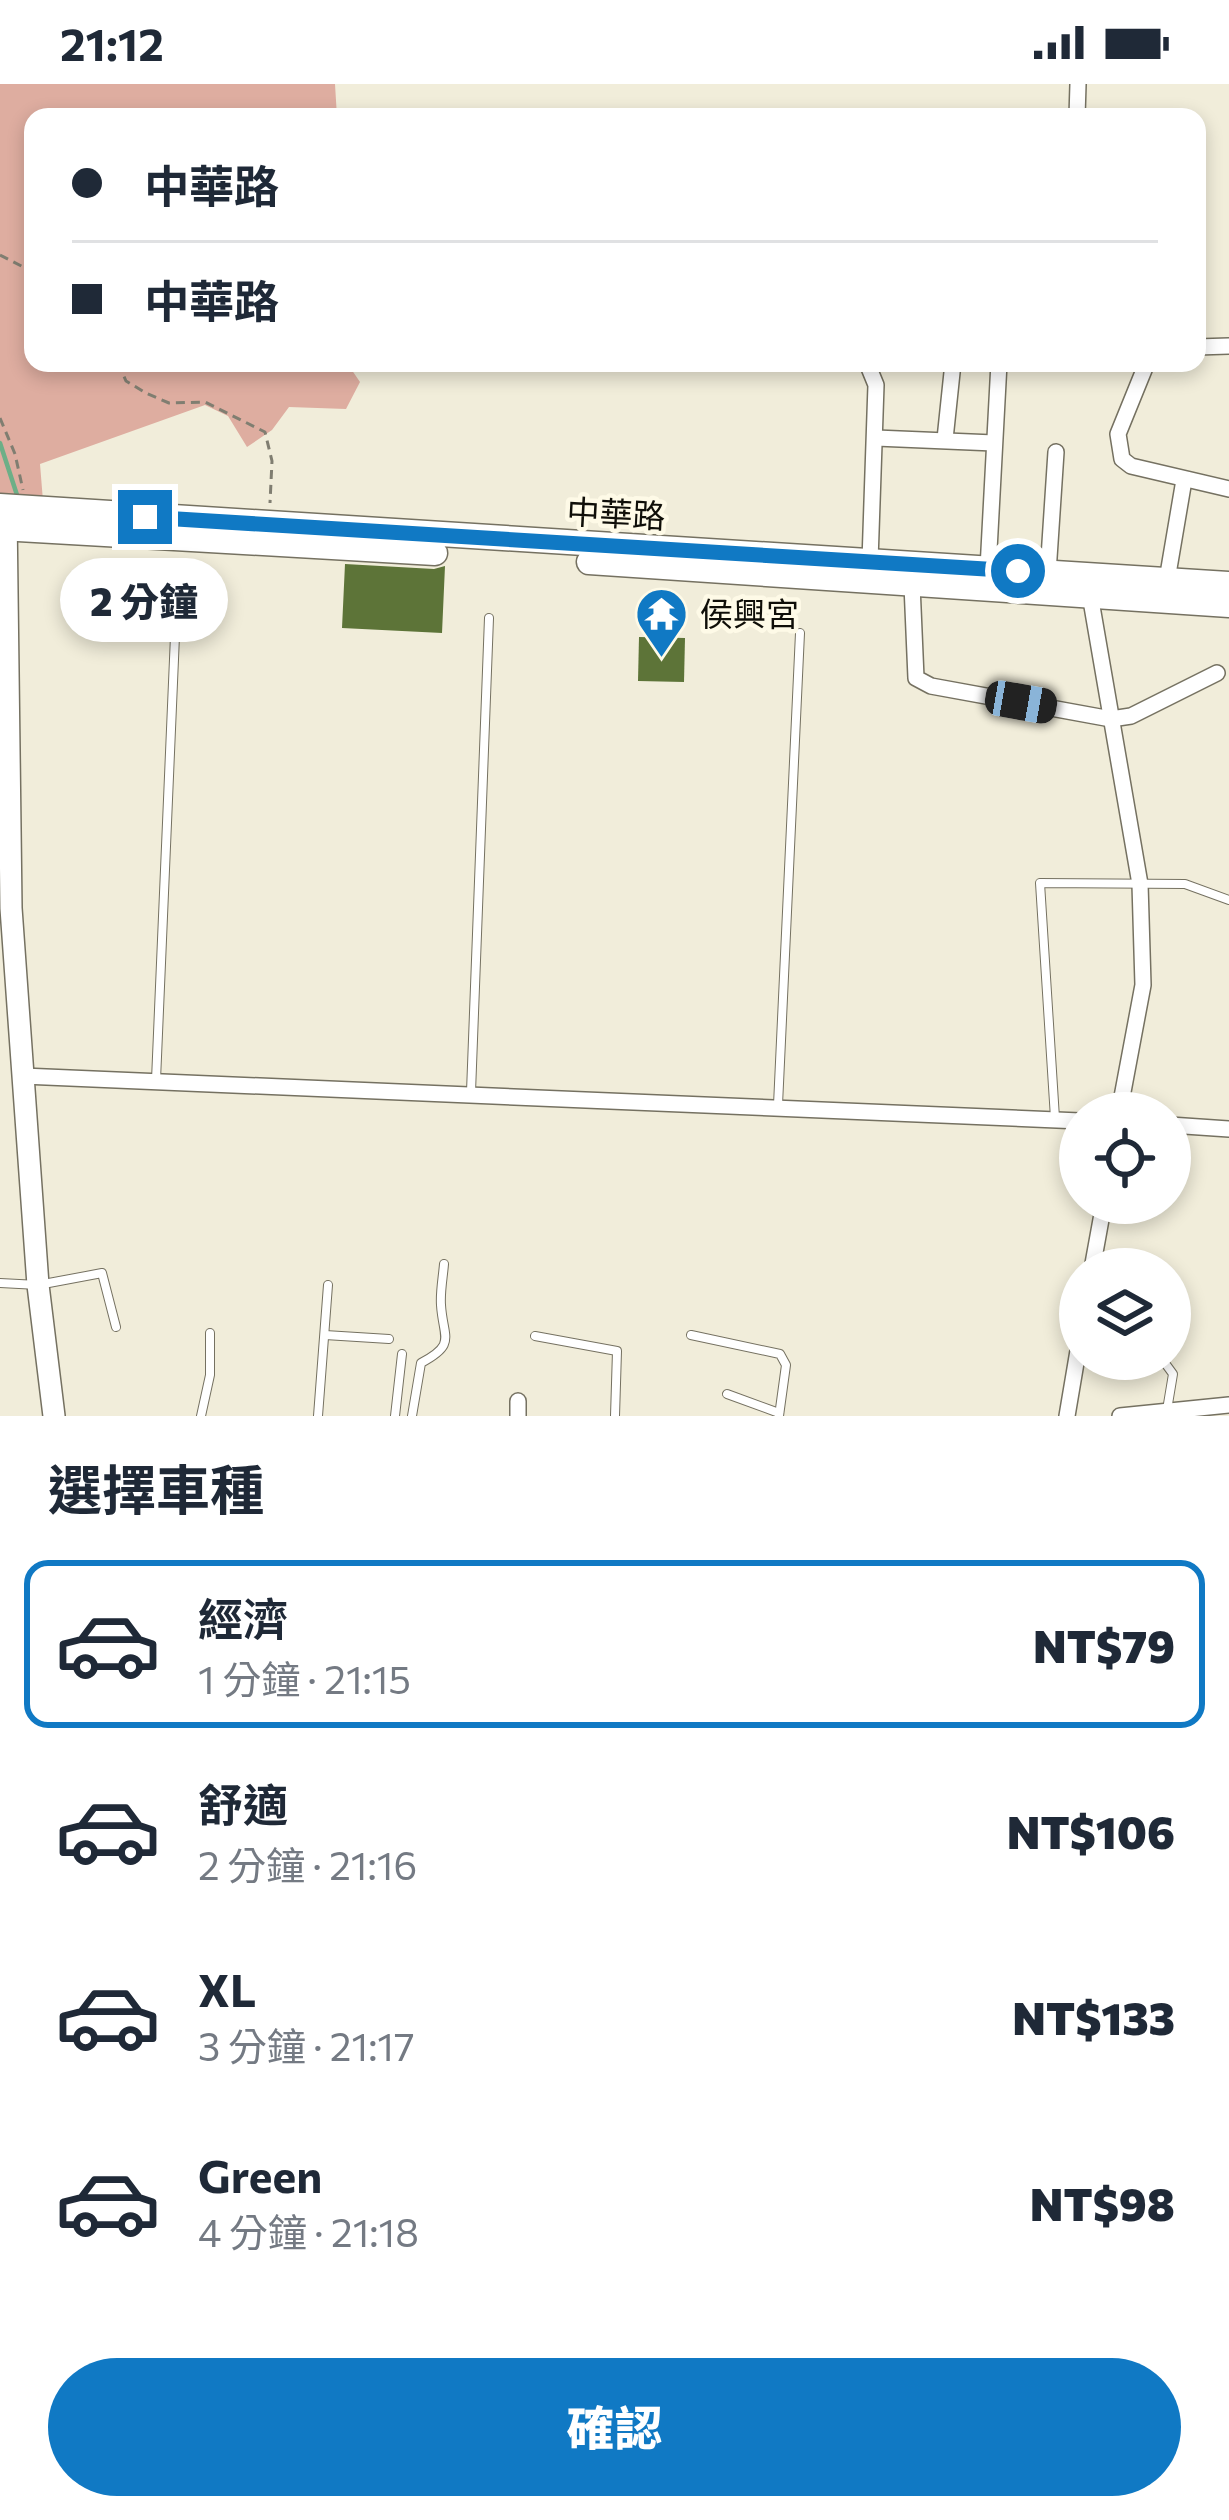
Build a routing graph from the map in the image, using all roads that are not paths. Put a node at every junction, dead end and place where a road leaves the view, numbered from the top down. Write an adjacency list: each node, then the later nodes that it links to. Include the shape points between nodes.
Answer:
1 (871, 372): 5 (street)
2 (952, 372): 6 (street)
3 (998, 372): 7 (street)
4 (1143, 372): 9 (street, via 1117,449 1131,466)
5 (876, 438): 6 (street); 13 (street)
6 (945, 439): 7 (street)
7 (994, 442): 14 (street)
8 (1056, 452): 15 (street)
9 (1184, 480): 10 (street); 16 (street)
10 (1229, 489)
11 (6, 516): 12 (street); 13 (main road, 中華路); 18 (main road, 中華路)
12 (3, 556): 28 (street)
13 (870, 561): 14 (main road, 中華路)
14 (988, 569): 15 (main road, 中華路)
15 (1048, 573): 19 (main road, 中華路)
16 (1167, 580): 17 (main road, 中華路); 19 (main road, 中華路)
17 (1229, 584)
18 (912, 585): 19 (main road, 中華路); 25 (street, via 916,678)
19 (1088, 586): 21 (main road, 中華路); 25 (street)
20 (177, 589): 29 (lane)
21 (1229, 604)
22 (488, 618): 30 (lane)
23 (800, 633): 32 (lane)
24 (1217, 674): 25 (street)
25 (1111, 718): 26 (street)
26 (1140, 884): 27 (lane, via 1185,884); 31 (street, via 1143,986); 33 (lane, via 1040,883)
27 (1229, 901)
28 (23, 1076): 29 (street); 40 (street)
29 (156, 1082): 30 (street)
30 (471, 1092): 32 (street)
31 (1123, 1092)
32 (778, 1106): 33 (street)
33 (1054, 1119): 34 (street)
34 (1059, 1119)
35 (1191, 1126): 36 (street)
36 (1229, 1129)
37 (444, 1264): 58 (lane, via 447,1340 421,1363)
38 (0, 1282): 40 (lane)
39 (328, 1285): 43 (lane)
40 (38, 1286): 41 (lane, via 102,1273); 54 (street)
41 (116, 1327)
42 (210, 1334): 55 (lane)
43 (325, 1335): 46 (lane); 56 (lane)
44 (691, 1335): 53 (lane, via 780,1354 786,1365)
45 (535, 1336): 59 (lane, via 617,1351)
46 (389, 1339)
47 (402, 1354): 57 (lane)
48 (1073, 1380): 60 (street)
49 (1172, 1380): 52 (lane)
50 (728, 1394): 53 (lane)
51 (1229, 1406): 52 (street)
52 (1167, 1411): 61 (street)
53 (779, 1414)
54 (54, 1416)
55 (201, 1416)
56 (318, 1416)
57 (395, 1416)
58 (412, 1416)
59 (616, 1416)
60 (1067, 1416)
61 (1120, 1416)

